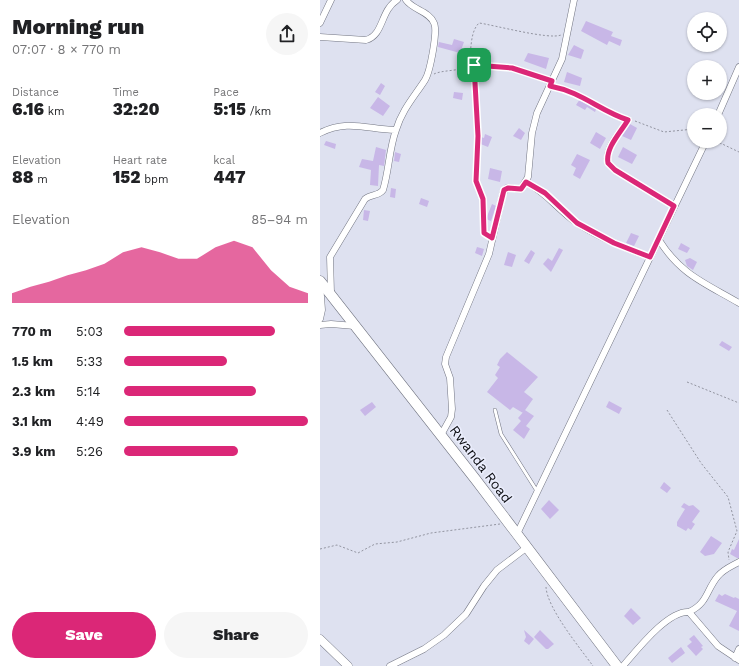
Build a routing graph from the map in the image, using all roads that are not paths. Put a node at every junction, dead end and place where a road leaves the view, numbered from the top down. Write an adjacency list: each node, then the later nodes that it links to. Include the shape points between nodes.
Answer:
1 (331, 0): 5 (street)
2 (406, 0): 10 (street, via 431,19 435,37 425,79 406,105)
3 (574, 0): 13 (street, via 562,59 537,114)
4 (393, 1): 6 (street, via 372,38 366,40)
5 (320, 23)
6 (320, 37)
7 (739, 67): 8 (street)
8 (721, 108)
9 (628, 120): 14 (street, via 607,154 608,163 615,170)
10 (395, 130): 11 (street, via 344,125 334,126); 18 (street, via 383,190 380,194 365,199 333,251 330,262)
11 (320, 133)
12 (703, 148): 14 (street)
13 (526, 182): 16 (street, via 545,193 577,223 610,241); 25 (street, via 521,189 504,190 484,266 446,357 452,409 451,417)
14 (674, 206): 15 (street)
15 (659, 240): 16 (street); 20 (street, via 669,256 688,274)
16 (650, 257): 26 (street)
17 (320, 282): 18 (highway, Rwanda Road); 19 (street)
18 (331, 295): 23 (highway, Rwanda Road)
19 (320, 303): 21 (street)
20 (739, 303)
21 (320, 319)
22 (320, 325): 23 (street)
23 (355, 326): 25 (highway, Rwanda Road)
24 (495, 410): 26 (lane, via 501,434)
25 (441, 435): 27 (highway, Rwanda Road)
26 (538, 492): 27 (street)
27 (517, 534): 28 (highway, Rwanda Road)
28 (526, 548): 35 (street, via 497,570 466,614 444,635 424,649); 36 (highway, Rwanda Road)
29 (739, 562): 30 (street, via 717,577 701,606)
30 (689, 612): 33 (street, via 718,646); 37 (street, via 675,614 647,638)
31 (320, 639): 34 (street)
32 (739, 650): 33 (street)
33 (737, 659)
34 (348, 666)
35 (390, 666)
36 (617, 666)
37 (623, 666)

